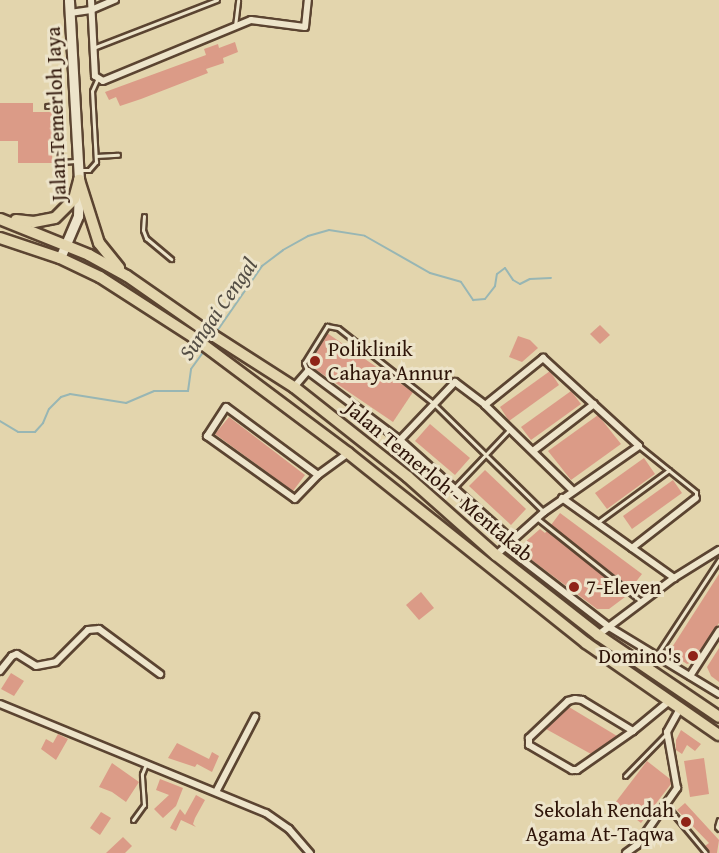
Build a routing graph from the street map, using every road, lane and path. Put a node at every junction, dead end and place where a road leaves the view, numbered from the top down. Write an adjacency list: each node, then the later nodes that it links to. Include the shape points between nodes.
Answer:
1 (69, 0): 8 (street, Jalan Temerloh Jaya)
2 (91, 0): 7 (street)
3 (115, 0): 7 (street)
4 (217, 0): 10 (lane)
5 (238, 0): 9 (lane)
6 (308, 0): 9 (street, via 305,27 251,20)
7 (91, 9): 8 (street); 10 (street)
8 (70, 13): 15 (street, Jalan Temerloh Jaya)
9 (235, 27): 11 (street)
10 (93, 48): 11 (street, via 94,76)
11 (100, 81): 14 (lane, via 92,91)
12 (47, 106): 15 (lane, via 57,105 60,162)
13 (118, 155): 14 (lane)
14 (95, 156): 15 (lane, via 95,166)
15 (79, 170): 17 (main road, via 74,199 55,218 34,222); 19 (street, Jalan Temerloh Jaya, via 78,216); 22 (main road, via 99,243)
16 (144, 216): 21 (lane, via 146,238)
17 (0, 219): 18 (main road, via 15,232 12,238); 19 (main road, Jalan Temerloh - Mentakab)
18 (2, 239): 20 (main road, Jalan Temerloh - Mentakab)
19 (67, 245): 20 (street, Jalan Temerloh Jaya); 22 (main road, Jalan Temerloh - Mentakab)
20 (60, 258): 29 (main road, Jalan Temerloh - Mentakab, via 100,277 193,337)
21 (171, 258)
22 (127, 276): 24 (main road, Jalan Temerloh - Mentakab)
23 (308, 371): 24 (street); 26 (lane, via 303,363 327,326 333,326); 31 (street)
24 (294, 387): 25 (main road, Jalan Temerloh - Mentakab)
25 (309, 399): 29 (main road); 49 (main road, Jalan Temerloh - Mentakab, via 408,477)
26 (433, 403): 28 (street, via 455,382); 31 (street); 35 (lane)
27 (594, 404): 28 (street, via 543,358); 32 (street); 33 (street)
28 (485, 405): 30 (street)
29 (296, 413): 34 (main road, Jalan Temerloh - Mentakab)
30 (510, 429): 33 (street); 35 (lane)
31 (400, 440): 38 (street)
32 (639, 446): 36 (lane); 39 (street)
33 (533, 451): 39 (street)
34 (348, 453): 37 (street); 61 (main road, Jalan Temerloh - Mentakab, via 586,643)
35 (485, 454): 38 (lane); 42 (lane)
36 (669, 470): 41 (lane, via 696,492); 44 (lane)
37 (318, 475): 37 (street, via 226,407 207,436 295,499)
38 (454, 488): 45 (street)
39 (572, 490): 40 (street)
40 (562, 498): 42 (street); 44 (street)
41 (696, 498): 47 (street)
42 (544, 512): 43 (street)
43 (536, 518): 45 (street); 52 (lane)
44 (597, 523): 47 (street)
45 (511, 539): 46 (street)
46 (504, 546): 49 (street); 53 (street)
47 (632, 548): 51 (street)
48 (719, 550): 51 (street)
49 (496, 555): 55 (main road, Jalan Temerloh - Mentakab)
50 (719, 560): 56 (lane)
51 (674, 578): 52 (street)
52 (642, 602): 53 (street)
53 (609, 627): 55 (street); 56 (street)
54 (719, 632): 59 (street)
55 (598, 635): 65 (main road, Jalan Temerloh - Mentakab)
56 (656, 656): 59 (street)
57 (0, 671): 58 (street, via 17,654 36,666 56,662 88,630 99,629)
58 (160, 674)
59 (690, 676): 60 (street)
60 (719, 694)
61 (668, 702): 63 (main road, Jalan Temerloh - Mentakab); 66 (street)
62 (0, 704): 69 (street)
63 (679, 710): 67 (street); 68 (main road, Jalan Temerloh - Mentakab)
64 (255, 717): 71 (street)
65 (719, 717)
66 (633, 731): 66 (street, via 575,699 568,701 529,738 529,745 577,770)
67 (667, 732): 70 (lane); 72 (street, via 677,788)
68 (719, 735)
69 (146, 764): 71 (street); 73 (lane, via 142,774 144,805)
70 (625, 777)
71 (216, 792): 76 (street, via 266,813 289,829)
72 (666, 805): 77 (street, via 637,845); 78 (lane)
73 (133, 820)
74 (719, 820): 75 (lane)
75 (719, 829)
76 (310, 853)
77 (626, 853)
78 (706, 853)

